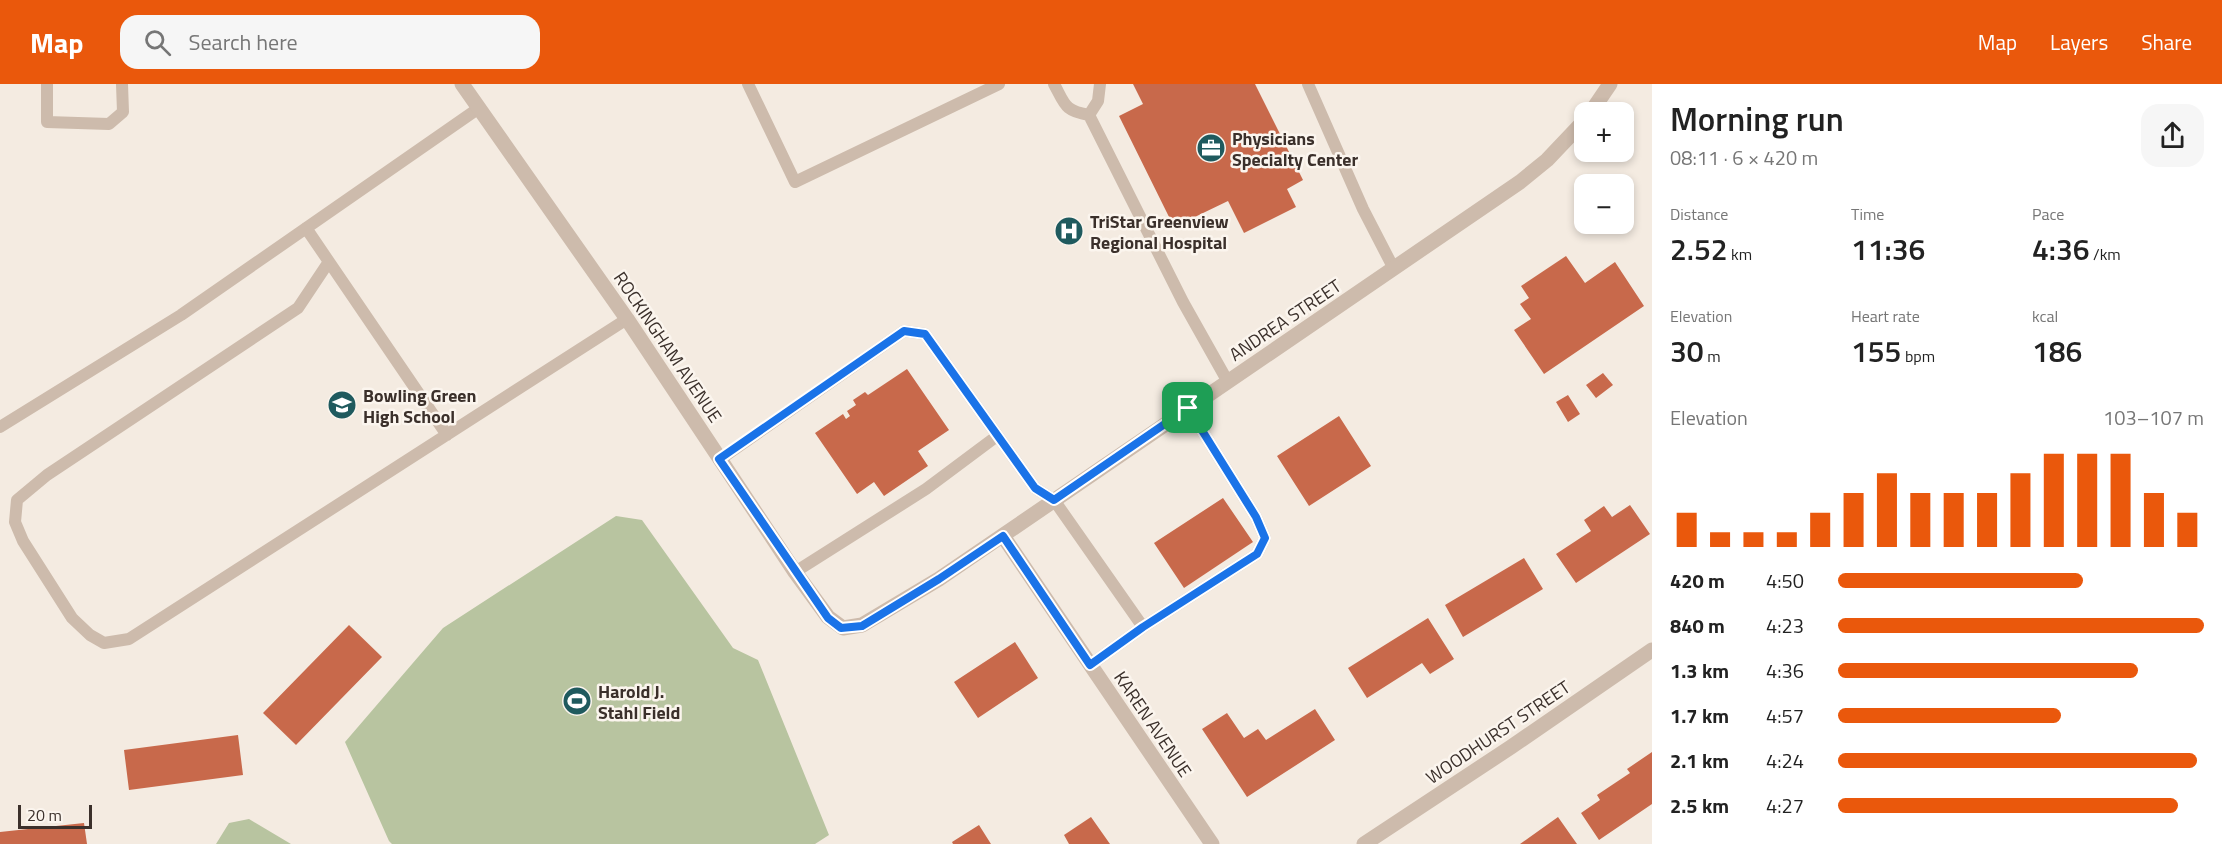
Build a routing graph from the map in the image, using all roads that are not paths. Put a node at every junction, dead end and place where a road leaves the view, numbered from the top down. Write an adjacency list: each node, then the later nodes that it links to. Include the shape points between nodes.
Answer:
1 (47, 84): 2 (lane, via 47,122 110,124 123,112)
2 (122, 84)
3 (462, 84): 11 (street, ROCKINGHAM AVENUE)
4 (748, 84): 5 (lane, via 795,182)
5 (999, 84)
6 (1054, 84): 12 (lane, via 1064,104 1074,113)
7 (1100, 84): 12 (lane, via 1098,101)
8 (1308, 84): 16 (lane)
9 (1610, 84): 10 (street)
10 (1598, 102)
11 (479, 108): 14 (lane); 17 (street, ROCKINGHAM AVENUE)
12 (1089, 115): 18 (lane)
13 (1574, 132): 16 (street, ANDREA STREET, via 1520,182)
14 (306, 228): 15 (lane); 20 (lane, via 181,315)
15 (328, 263): 21 (lane); 21 (lane, via 298,308 48,475 17,500 15,522 23,541 72,618 104,643 129,639)
16 (1394, 269): 18 (street, ANDREA STREET)
17 (627, 319): 21 (lane); 23 (street, ROCKINGHAM AVENUE)
18 (1228, 382): 19 (street, ANDREA STREET)
19 (1188, 408): 24 (street, ANDREA STREET); 27 (lane, via 1265,538 1257,554)
20 (0, 427)
21 (447, 435)
22 (997, 436): 23 (lane, via 925,334 904,331); 24 (lane, via 1035,488); 26 (lane, via 926,489)
23 (719, 459): 26 (street, ROCKINGHAM AVENUE)
24 (1054, 500): 25 (street, ANDREA STREET); 27 (lane)
25 (1003, 536): 28 (street, ANDREA STREET, via 862,626); 30 (street, KAREN AVENUE)
26 (795, 572): 28 (street, ROCKINGHAM AVENUE, via 828,618)
27 (1143, 627): 30 (lane)
28 (843, 628)
29 (1652, 650): 32 (street, WOODHURST STREET)
30 (1090, 665): 31 (street, KAREN AVENUE)
31 (1212, 844)
32 (1364, 844)

